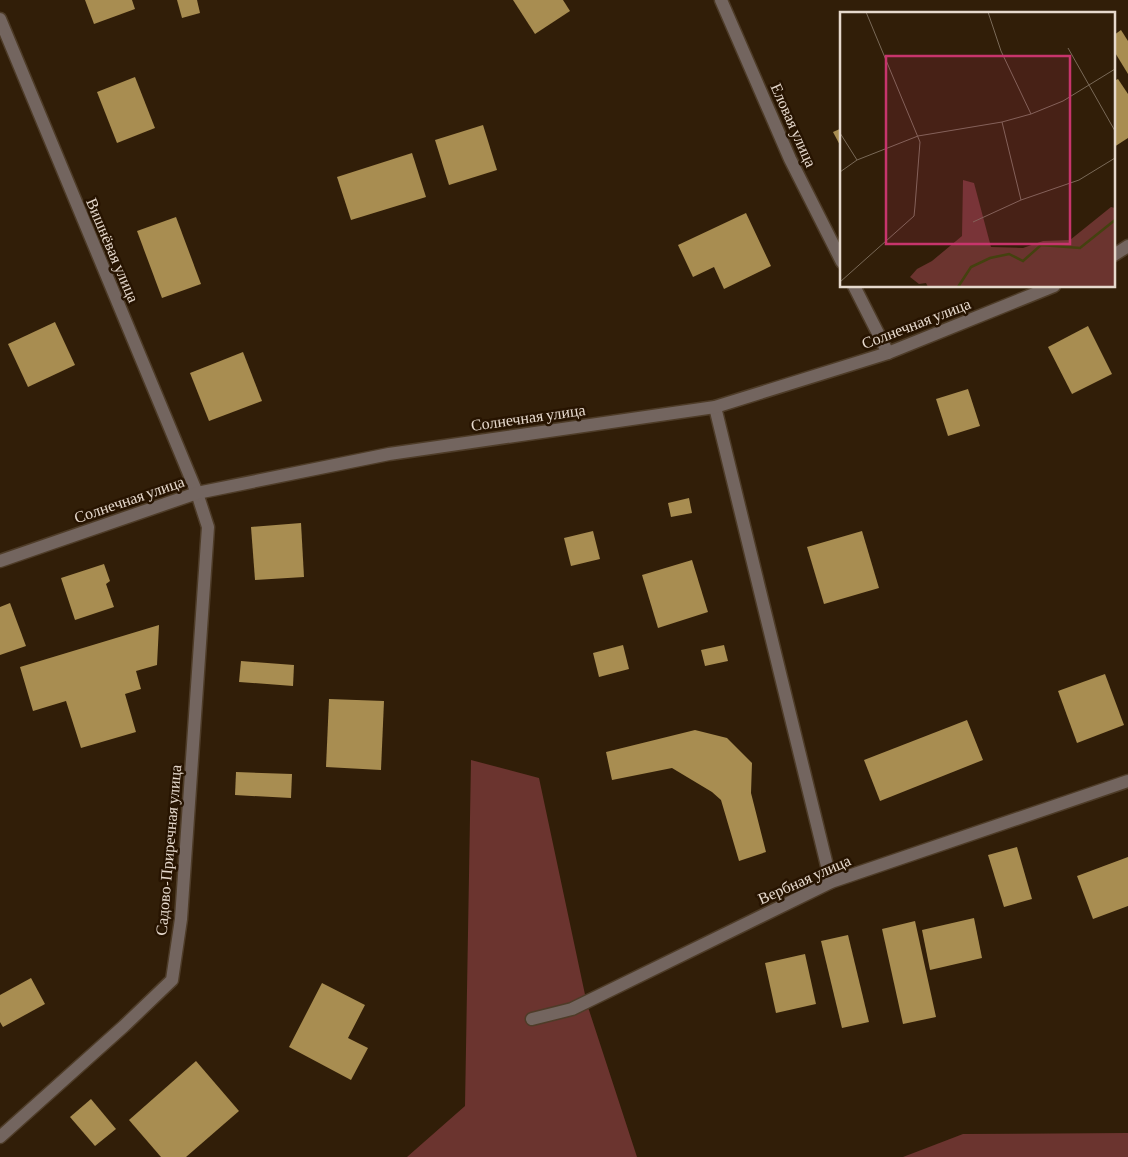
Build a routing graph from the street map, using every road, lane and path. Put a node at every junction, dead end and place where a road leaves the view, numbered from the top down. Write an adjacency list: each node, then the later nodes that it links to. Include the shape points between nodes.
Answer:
1 (721, 0): 5 (lane, Еловая улица, via 790,159)
2 (0, 19): 10 (lane, Вишнёвая улица)
3 (1128, 246): 4 (lane)
4 (1116, 254)
5 (840, 258)
6 (855, 288): 8 (lane)
7 (1049, 288): 8 (lane, Солнечная улица)
8 (888, 354): 9 (lane, Солнечная улица)
9 (715, 407): 10 (lane, Солнечная улица, via 389,454); 13 (lane)
10 (197, 493): 11 (lane, Солнечная улица); 15 (lane, Садово-Приречная улица, via 208,527 181,919 172,980)
11 (0, 561)
12 (1128, 782): 13 (lane, Вербная улица)
13 (831, 882): 14 (lane, Вербная улица, via 572,1009)
14 (532, 1019)
15 (0, 1137)

